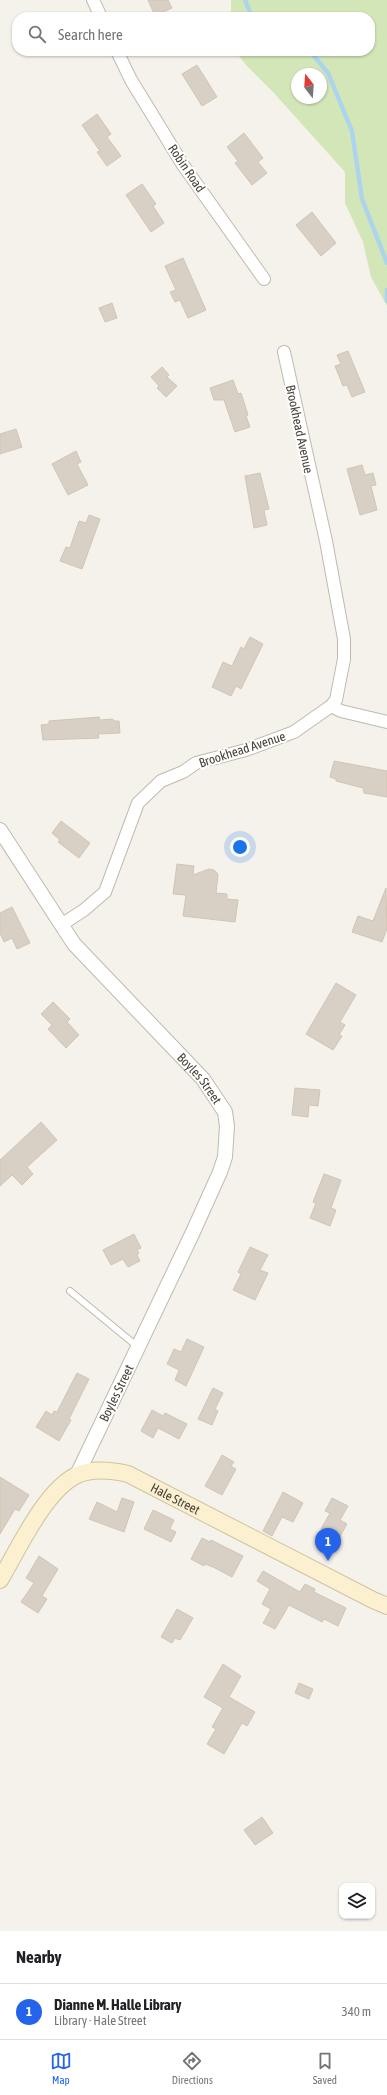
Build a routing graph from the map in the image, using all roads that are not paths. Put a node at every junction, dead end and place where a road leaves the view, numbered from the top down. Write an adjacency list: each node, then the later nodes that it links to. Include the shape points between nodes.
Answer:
1 (93, 0): 2 (street)
2 (99, 12)
3 (119, 56): 4 (street, Robin Road, via 131,80 183,165)
4 (264, 280)
5 (284, 352): 6 (street, Brookhead Avenue, via 326,541 344,639 341,682 336,700)
6 (330, 706): 7 (street); 9 (street, Brookhead Avenue, via 294,732 246,750 196,763 183,772 161,781 138,803 105,892)
7 (387, 722)
8 (0, 830): 9 (street, Boyles Street)
9 (61, 926): 11 (street, Boyles Street, via 74,944 203,1079 225,1112 227,1144 220,1172)
10 (70, 1291): 11 (lane)
11 (138, 1347): 12 (street, Boyles Street)
12 (77, 1475): 13 (main road, via 50,1498); 14 (main road, Hale Street, via 106,1470 128,1474)
13 (0, 1580)
14 (387, 1606)

